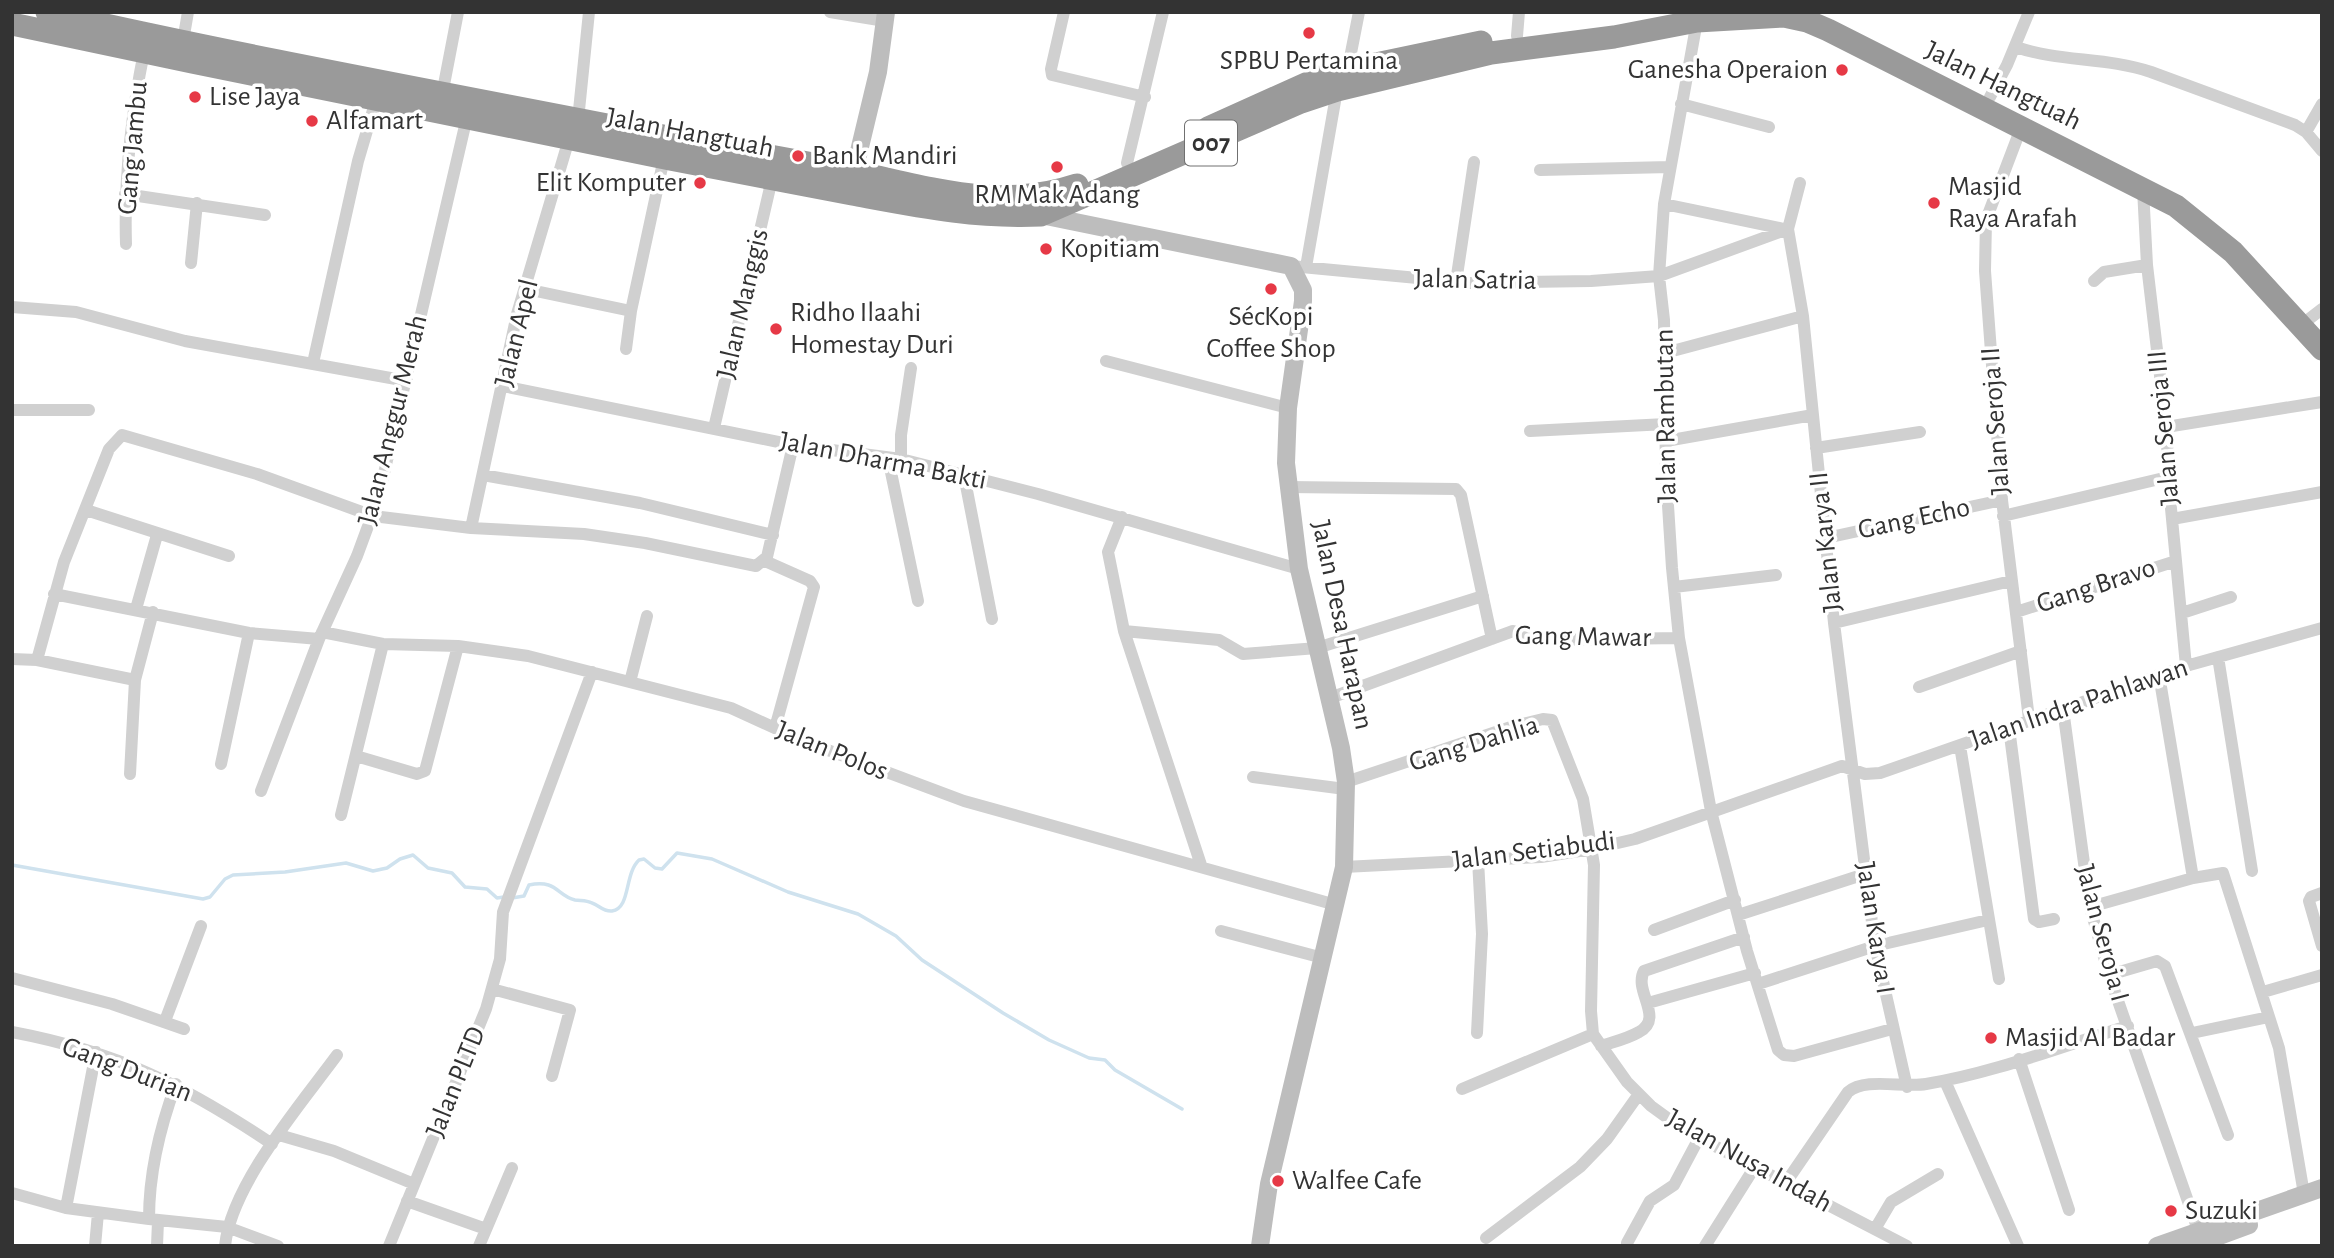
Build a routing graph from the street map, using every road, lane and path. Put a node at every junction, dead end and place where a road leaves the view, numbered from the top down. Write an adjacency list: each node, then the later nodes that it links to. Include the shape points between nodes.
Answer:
1 (47, 12): 17 (highway, Jalan Hangtuah / 007)
2 (188, 12): 19 (street)
3 (458, 12): 24 (street)
4 (589, 12): 33 (street, Jalan Apel)
5 (830, 12): 13 (street)
6 (1064, 12): 25 (street, via 1052,75)
7 (1163, 12): 25 (street)
8 (1359, 12): 22 (street)
9 (1519, 12): 18 (street)
10 (1674, 12): 16 (highway, Jalan Hangtuah / 007)
11 (1822, 12): 26 (highway, Jalan Hangtuah / 007)
12 (2029, 12): 20 (street)
13 (885, 16): 42 (street, via 878,72)
14 (1697, 21): 16 (highway, Jalan Hangtuah / 007); 28 (street, Jalan Rambutan); 32 (highway, Jalan Hangtuah / 007, via 1784,16 1807,20)
15 (12, 24): 17 (highway, Jalan Hangtuah / 007)
16 (1614, 29): 18 (highway, Jalan Hangtuah / 007); 23 (highway, Jalan Hangtuah / 007)
17 (90, 31): 19 (highway, Jalan Hangtuah / 007); 21 (highway, Jalan Hangtuah / 007)
18 (1517, 36): 22 (highway, Jalan Hangtuah / 007)
19 (183, 41): 24 (highway, Jalan Hangtuah / 007)
20 (2016, 47): 26 (street); 34 (street, via 2132,66)
21 (144, 52): 27 (highway, Jalan Hangtuah / 007); 46 (street, Gang Jambu, via 133,106)
22 (1348, 68): 39 (highway, Jalan Hangtuah / 007)
23 (1337, 90): 50 (highway, Jalan Hangtuah / 007); 55 (street)
24 (442, 95): 33 (highway, Jalan Hangtuah / 007)
25 (1145, 97): 39 (street)
26 (1990, 97): 37 (highway, Jalan Hangtuah / 007)
27 (376, 100): 30 (highway, Jalan Hangtuah / 007); 68 (street)
28 (1681, 104): 31 (street); 40 (street, Jalan Rambutan)
29 (2322, 104): 34 (street)
30 (467, 117): 33 (highway, Jalan Hangtuah / 007); 70 (street, Jalan Anggur Merah)
31 (1769, 127)
32 (2021, 128): 37 (highway, Jalan Hangtuah / 007); 91 (street, Jalan Seroja II, via 1986,220 1985,271)
33 (573, 130): 36 (highway, Jalan Hangtuah / 007); 42 (highway, Jalan Hangtuah / 007); 59 (street, Jalan Apel)
34 (2306, 132): 35 (street)
35 (2322, 151)
36 (664, 158): 43 (highway, Jalan Hangtuah / 007); 61 (street)
37 (2099, 159): 45 (highway, Jalan Hangtuah / 007); 63 (highway, Jalan Hangtuah / 007, via 2208,212 2246,243)
38 (1474, 162): 58 (street)
39 (1127, 163): 42 (highway, Jalan Hangtuah / 007, via 1048,195 984,198)
40 (1670, 167): 41 (street); 48 (street, Jalan Rambutan)
41 (1540, 170)
42 (854, 172)
43 (772, 179): 50 (highway, Jalan Hangtuah / 007, via 980,216); 79 (street, Jalan Manggis)
44 (1800, 183): 51 (street)
45 (2143, 189): 54 (street, Jalan Seroja III); 63 (highway, Jalan Hangtuah / 007, via 2176,206)
46 (125, 194): 47 (street); 52 (street, Gang Jambu)
47 (197, 203): 49 (street); 53 (street)
48 (1664, 204): 51 (street); 56 (street, Jalan Rambutan)
49 (265, 215)
50 (1041, 215): 55 (street)
51 (1788, 229): 56 (street, Jalan Satria); 62 (street, Jalan Karya II)
52 (126, 244)
53 (191, 263)
54 (2147, 265): 57 (street, via 2104,272); 78 (street, Jalan Seroja III)
55 (1298, 266): 58 (street, Jalan Satria); 73 (street, Jalan Desa Harapan, via 1303,301)
56 (1659, 276): 58 (street, Jalan Satria); 66 (street, Jalan Rambutan)
57 (2094, 281)
58 (1456, 282)
59 (526, 289): 61 (street); 71 (street, Jalan Apel)
60 (12, 307): 68 (street, via 76,312 185,341)
61 (631, 311): 64 (street)
62 (1803, 316): 66 (street); 76 (street, Jalan Karya II)
63 (2314, 319): 65 (highway, Jalan Hangtuah / 007)
64 (626, 349)
65 (2322, 349)
66 (1665, 353): 77 (street, Jalan Rambutan)
67 (1106, 361): 73 (street)
68 (313, 363): 70 (street)
69 (911, 368): 85 (street)
70 (407, 381): 93 (street, Jalan Anggur Merah)
71 (503, 386): 79 (street, Jalan Dharma Bakti); 86 (street, Jalan Apel)
72 (2322, 402): 78 (street)
73 (1288, 408): 89 (street, Jalan Desa Harapan)
74 (12, 410): 75 (street)
75 (89, 410)
76 (1813, 415): 82 (street); 84 (street, Jalan Karya II)
77 (1666, 424): 80 (street); 82 (street, Jalan Rambutan)
78 (2166, 427): 88 (street, Jalan Seroja III)
79 (714, 428): 83 (street, Jalan Dharma Bakti)
80 (1530, 431)
81 (1920, 432): 84 (street)
82 (1666, 441): 107 (street, Jalan Rambutan)
83 (793, 445): 85 (street, Jalan Dharma Bakti); 99 (street)
84 (1816, 448): 100 (street, Jalan Karya II)
85 (895, 459): 87 (street, Jalan Dharma Bakti); 111 (street)
86 (483, 475): 97 (street, Jalan Apel); 99 (street, via 640,503)
87 (964, 475): 95 (street, Jalan Dharma Bakti); 117 (street)
88 (2168, 477): 94 (street); 96 (street, Jalan Seroja III)
89 (1289, 487): 104 (street, Jalan Desa Harapan); 109 (street, via 1456,489)
90 (2322, 492): 96 (street)
91 (2002, 500): 94 (street, Jalan Seroja II); 100 (street, Gang Echo)
92 (86, 510): 93 (street, via 113,442 128,435); 98 (street); 108 (street)
93 (373, 516): 97 (street); 122 (street, Jalan Anggur Merah)
94 (2003, 516): 106 (street, Jalan Seroja II)
95 (1122, 517): 104 (street, Jalan Dharma Bakti); 120 (street, via 1108,552)
96 (2172, 519): 103 (street, Jalan Seroja III)
97 (471, 528): 102 (street, via 583,534 756,566)
98 (157, 535): 101 (street); 112 (street)
99 (773, 535): 102 (street)
100 (1826, 538): 118 (street, Jalan Karya II)
101 (229, 556)
102 (765, 561): 141 (street, via 814,587)
103 (2176, 561): 114 (street, Gang Bravo); 115 (street, Jalan Seroja III)
104 (1299, 569): 127 (street, Jalan Desa Harapan)
105 (1776, 575): 107 (street)
106 (2011, 581): 114 (street, Jalan Seroja II); 118 (street)
107 (1674, 587): 123 (street, Jalan Rambutan)
108 (54, 594): 112 (street, Jalan Polos); 131 (street)
109 (1483, 596): 124 (street); 127 (street)
110 (2231, 597): 115 (street)
111 (918, 601)
112 (136, 609): 113 (street, Jalan Polos)
113 (153, 612): 121 (street, Jalan Polos); 135 (street)
114 (2016, 612): 128 (street, Jalan Seroja II)
115 (2182, 613): 132 (street, Jalan Seroja III)
116 (647, 615): 136 (street)
117 (992, 619)
118 (1834, 623): 147 (street, Jalan Karya II)
119 (2322, 628): 129 (street, Jalan Indra Pahlawan)
120 (1124, 631): 127 (street, via 1219,640 1243,654); 156 (street)
121 (249, 633): 122 (street, Jalan Polos); 145 (street)
122 (321, 635): 125 (street, Jalan Polos); 151 (street, Jalan Anggur Merah)
123 (1679, 638): 124 (street, Gang Mawar, via 1545,640 1517,631); 152 (street, Jalan Rambutan)
124 (1492, 639): 138 (street, Gang Mawar)
125 (383, 644): 126 (street, Jalan Polos); 144 (street)
126 (458, 646): 133 (street, Jalan Polos, via 528,656); 144 (street, via 425,771 417,774)
127 (1317, 648): 138 (street, Jalan Desa Harapan)
128 (2021, 651): 137 (street); 140 (street, Jalan Seroja II)
129 (2218, 657): 132 (street, Jalan Indra Pahlawan); 158 (street)
130 (12, 659): 131 (street)
131 (37, 660): 135 (street)
132 (2186, 666): 134 (street, Jalan Indra Pahlawan)
133 (592, 672): 136 (street, Jalan Polos); 180 (street, Jalan PLTD, via 503,912 500,959)
134 (2159, 675): 139 (street, Jalan Indra Pahlawan); 160 (street)
135 (135, 680): 148 (street)
136 (631, 682): 141 (street, Jalan Polos, via 731,708)
137 (1919, 687)
138 (1330, 698): 150 (street, Jalan Desa Harapan)
139 (2063, 709): 140 (street, Jalan Indra Pahlawan); 164 (street, Jalan Seroja I)
140 (2029, 719): 142 (street, Jalan Indra Pahlawan)
141 (775, 728): 156 (street, Jalan Polos, via 964,801)
142 (2009, 728): 143 (street, Jalan Indra Pahlawan); 166 (street, via 2034,919)
143 (1960, 746): 147 (street, Jalan Indra Pahlawan, via 1871,775); 167 (street)
144 (356, 756): 153 (street)
145 (221, 764)
146 (1839, 767): 147 (street, Jalan Indra Pahlawan); 152 (street, Jalan Setiabudi)
147 (1853, 768): 159 (street, Jalan Karya I)
148 (130, 774)
149 (1253, 777): 150 (street)
150 (1346, 786): 154 (street, Gang Dahlia, via 1514,726 1548,719 1555,724 1583,799); 157 (street, Jalan Desa Harapan)
151 (261, 791)
152 (1711, 811): 154 (street, Jalan Setiabudi, via 1635,839); 162 (street, Jalan Rambutan)
153 (341, 815)
154 (1592, 849): 155 (street, Jalan Setiabudi); 191 (street)
155 (1478, 860): 157 (street, Jalan Setiabudi); 189 (street, via 1482,934)
156 (1200, 865): 163 (street, Jalan Polos)
157 (1344, 867): 163 (street, Jalan Desa Harapan)
158 (2252, 871)
159 (1865, 874): 165 (street); 172 (street, Jalan Karya I)
160 (2193, 878): 164 (street); 181 (street, via 2223,873)
161 (2322, 893): 173 (street, via 2309,901)
162 (1735, 900): 165 (street, Jalan Rambutan); 169 (street)
163 (1336, 905): 174 (street, Jalan Desa Harapan)
164 (2090, 907): 175 (street, Jalan Seroja I)
165 (1738, 915): 171 (street, Jalan Rambutan)
166 (2054, 919)
167 (1988, 920): 172 (street); 179 (street)
168 (201, 926): 184 (street)
169 (1654, 930)
170 (1221, 931): 174 (street)
171 (1744, 937): 178 (street, Jalan Rambutan); 182 (street, via 1644,971 1640,985)
172 (1875, 946): 178 (street); 187 (street, Jalan Karya I)
173 (2322, 946)
174 (1323, 958): 231 (street, Jalan Desa Harapan, via 1269,1184)
175 (2109, 975): 185 (street, Jalan Seroja I); 190 (street, via 2162,962)
176 (2322, 975): 181 (street)
177 (12, 978): 184 (street)
178 (1757, 978): 182 (street); 187 (street, Jalan Rambutan, via 1778,1050 1784,1055)
179 (1999, 979)
180 (492, 989): 196 (street, via 570,1010); 209 (street, Jalan PLTD)
181 (2263, 992): 183 (street)
182 (1648, 1003): 192 (street, via 1646,1026 1640,1032)
183 (2269, 1017): 190 (street); 212 (street)
184 (165, 1021): 186 (street)
185 (2128, 1026): 195 (street); 223 (street, Jalan Seroja I)
186 (184, 1029)
187 (1892, 1029): 199 (street, Jalan Karya I)
188 (12, 1032): 193 (street, Gang Durian)
189 (1477, 1033)
190 (2192, 1033): 202 (street)
191 (1593, 1034): 192 (street, Jalan Nusa Indah); 200 (street)
192 (1601, 1046): 201 (street, Jalan Nusa Indah)
193 (96, 1052): 198 (street, Gang Durian); 215 (street)
194 (337, 1055): 204 (street)
195 (2019, 1059): 197 (street); 216 (street)
196 (552, 1076)
197 (1945, 1081): 199 (street); 234 (street)
198 (176, 1084): 204 (street, Gang Durian); 218 (street, via 153,1165)
199 (1907, 1087): 208 (street, via 1852,1088)
200 (1462, 1088)
201 (1639, 1094): 203 (street, Jalan Nusa Indah); 222 (street, via 1580,1167)
202 (2228, 1135)
203 (1699, 1138): 205 (street, Jalan Nusa Indah); 224 (street, via 1674,1185 1650,1201)
204 (275, 1140): 209 (street, Gang Durian, via 334,1151); 219 (street)
205 (1756, 1165): 208 (street, Jalan Nusa Indah); 232 (street)
206 (512, 1168): 220 (street)
207 (1938, 1174): 221 (street, via 1891,1202)
208 (1787, 1181): 221 (street, Jalan Nusa Indah)
209 (414, 1185): 214 (street, Jalan PLTD)
210 (2322, 1188): 212 (street)
211 (12, 1193): 215 (street)
212 (2304, 1194): 223 (street)
213 (2322, 1200): 223 (street)
214 (407, 1201): 220 (street); 229 (street, Jalan PLTD)
215 (66, 1208): 217 (street)
216 (2069, 1210)
217 (97, 1213): 218 (street); 225 (street)
218 (153, 1220): 219 (street); 226 (street)
219 (227, 1227): 227 (street); 228 (street)
220 (486, 1229): 230 (street)
221 (1875, 1229): 233 (street, Jalan Nusa Indah)
222 (1486, 1238)
223 (2199, 1241): 235 (street)
224 (1627, 1243)
225 (95, 1246)
226 (157, 1246)
227 (225, 1246)
228 (278, 1246)
229 (389, 1246)
230 (479, 1246)
231 (1259, 1246)
232 (1705, 1246)
233 (1907, 1246)
234 (2018, 1246)
235 (2157, 1246)

